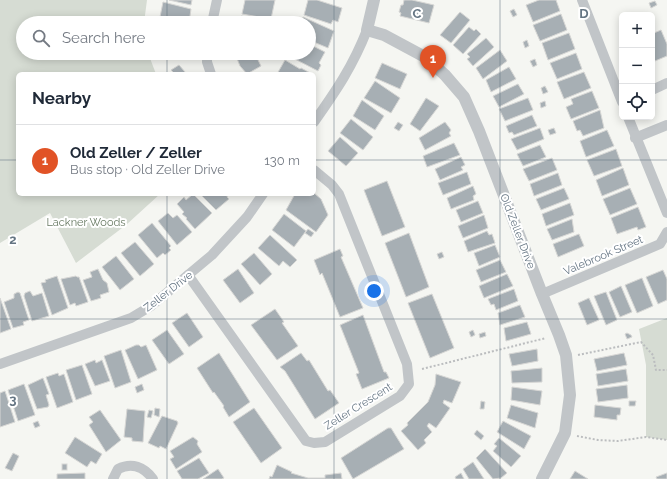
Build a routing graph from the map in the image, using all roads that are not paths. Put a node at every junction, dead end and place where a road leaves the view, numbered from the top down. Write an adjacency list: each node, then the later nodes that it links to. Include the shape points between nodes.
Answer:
1 (217, 0): 4 (street)
2 (374, 0): 5 (street)
3 (582, 0): 10 (street)
4 (214, 16)
5 (368, 30): 11 (street, via 345,78); 20 (street, Old Zeller Drive, via 384,35 425,56 464,97 480,131)
6 (207, 60): 7 (street)
7 (210, 72)
8 (667, 84): 9 (street)
9 (655, 89)
10 (619, 93)
11 (316, 119)
12 (629, 120): 14 (street)
13 (667, 125): 14 (street)
14 (635, 138): 17 (street)
15 (316, 172): 19 (street, Zeller Crescent, via 339,194 407,364 409,384 400,396 325,442 306,441)
16 (262, 196): 19 (street, Zeller Drive, via 247,217 212,255)
17 (667, 213)
18 (667, 232): 20 (street, Valebrook Street, via 660,244)
19 (188, 275): 21 (street, Zeller Drive, via 151,306 131,318)
20 (542, 294): 24 (street, Old Zeller Drive, via 566,355 570,395 565,434)
21 (0, 364)
22 (113, 479): 23 (street, via 118,470 133,465 142,468)
23 (153, 479)
24 (542, 479)

